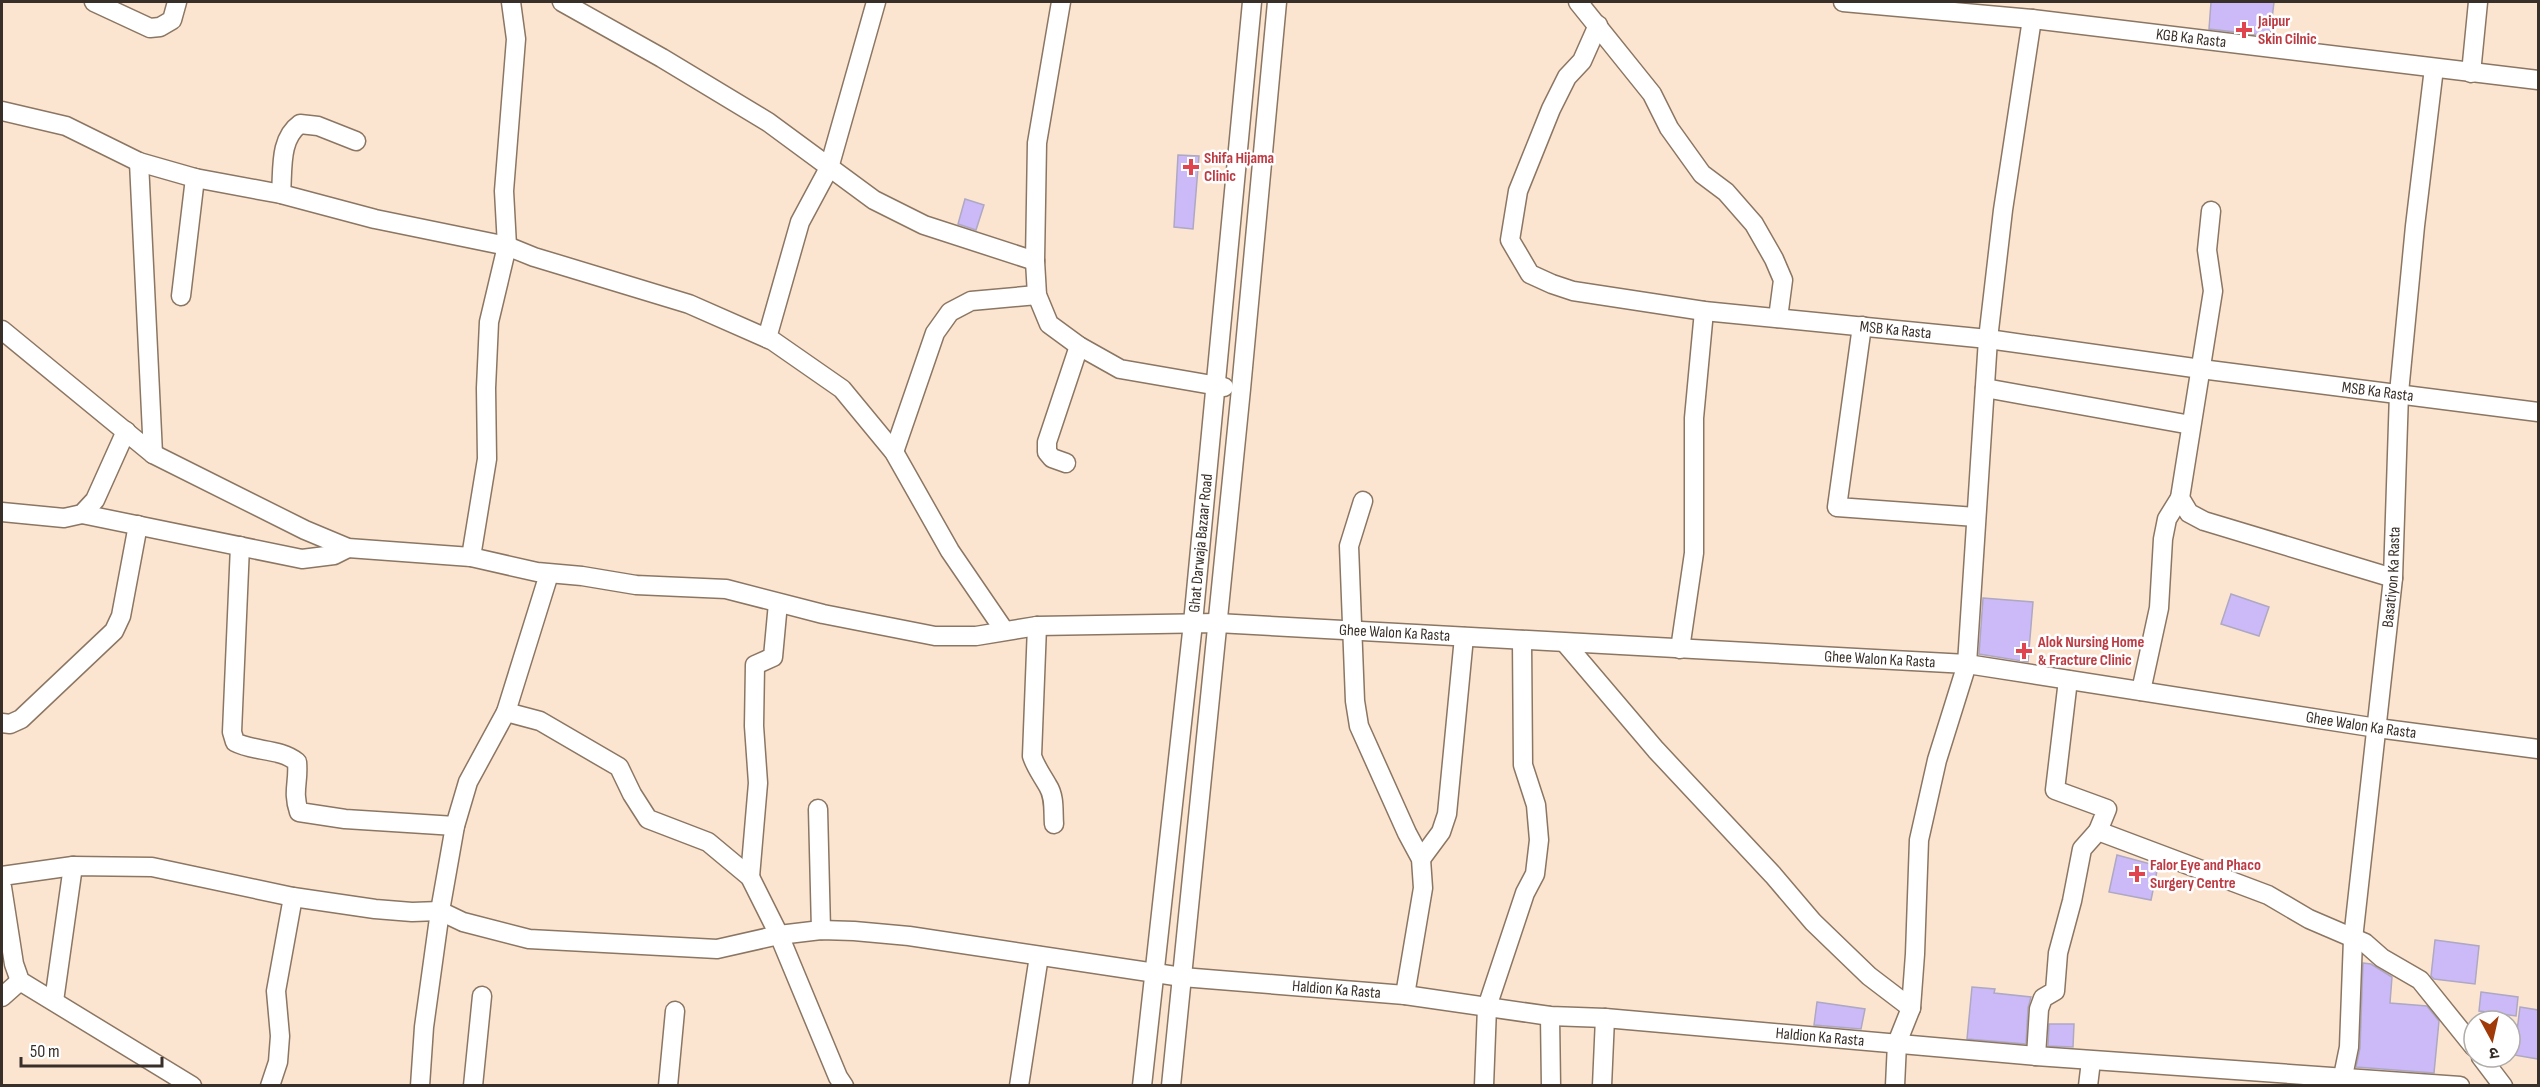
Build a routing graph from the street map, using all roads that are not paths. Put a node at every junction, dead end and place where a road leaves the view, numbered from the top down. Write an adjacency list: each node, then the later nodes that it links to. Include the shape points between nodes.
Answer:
1 (94, 2): 2 (street, via 150,28 172,21)
2 (177, 2)
3 (511, 2): 25 (street, via 516,39 504,191)
4 (562, 2): 21 (street, via 768,122)
5 (876, 2): 21 (street)
6 (1061, 2): 26 (street, via 1037,143)
7 (1252, 2): 37 (street, Ghat Darwaja Bazaar Road)
8 (1277, 2): 39 (street)
9 (1578, 2): 14 (street)
10 (1843, 2): 12 (street, KGB Ka Rasta)
11 (2478, 2): 16 (street)
12 (1954, 7): 13 (street, KGB Ka Rasta)
13 (2032, 19): 15 (street, KGB Ka Rasta); 34 (street)
14 (1598, 25): 29 (street, MSB Ka Rasta, via 1582,61 1567,77 1551,109 1518,191 1510,240 1530,274 1552,284 1573,291); 30 (street, via 1652,94 1669,128 1702,174 1726,192 1754,224 1783,280)
15 (2434, 68): 16 (street, KGB Ka Rasta); 40 (street, Basatiyon Ka Rasta)
16 (2471, 73): 17 (street, KGB Ka Rasta)
17 (2538, 80)
18 (2, 111): 20 (street, via 66,126)
19 (356, 141): 23 (street, via 318,126 300,124 285,143)
20 (139, 162): 22 (street); 45 (street)
21 (829, 168): 26 (street, via 874,200 924,225); 33 (street, via 800,222)
22 (195, 178): 23 (street); 28 (street)
23 (281, 194): 25 (street, via 375,219)
24 (2211, 211): 36 (street, via 2207,250 2213,291)
25 (507, 246): 33 (street, via 689,304); 55 (street, via 489,322 487,459)
26 (1035, 261): 27 (street)
27 (1037, 295): 35 (street, via 1049,324); 44 (street, via 971,301 950,312 935,333)
28 (181, 296)
29 (1704, 310): 30 (street, MSB Ka Rasta); 67 (street, via 1694,418 1694,553)
30 (1778, 318): 31 (street, MSB Ka Rasta)
31 (1862, 327): 34 (street, MSB Ka Rasta); 51 (street, via 1837,507)
32 (2, 330): 43 (street)
33 (767, 338): 44 (street, via 842,389)
34 (1988, 339): 36 (street, MSB Ka Rasta); 38 (street)
35 (1078, 346): 37 (street, via 1120,369); 46 (street, via 1047,442 1052,458)
36 (2201, 369): 40 (street, MSB Ka Rasta); 42 (street)
37 (1215, 386): 39 (street); 59 (street, Ghat Darwaja Bazaar Road)
38 (1984, 388): 42 (street); 51 (street)
39 (1241, 389): 60 (street)
40 (2399, 393): 41 (street, MSB Ka Rasta); 57 (street, Basatiyon Ka Rasta)
41 (2538, 412)
42 (2191, 425): 47 (street)
43 (126, 431): 45 (street); 50 (street, via 95,500)
44 (894, 452): 62 (street, via 950,551)
45 (153, 454): 54 (street)
46 (1066, 463)
47 (2180, 498): 57 (street, via 2189,513 2204,521); 70 (street, via 2167,519 2159,608)
48 (1363, 501): 63 (street, via 1349,546)
49 (2, 512): 50 (street, via 64,518)
50 (82, 514): 52 (street)
51 (1976, 517): 68 (street)
52 (138, 525): 53 (street); 72 (street, via 121,615 114,631 21,719)
53 (240, 546): 54 (street, via 302,559 334,555); 77 (street, via 232,732 235,742 297,762 294,797 299,812)
54 (348, 548): 55 (street, Ghee Walon Ka Rasta)
55 (471, 557): 56 (street, Ghee Walon Ka Rasta)
56 (549, 574): 58 (street, Ghee Walon Ka Rasta, via 636,585 726,589); 71 (street)
57 (2393, 578): 73 (street, Basatiyon Ka Rasta)
58 (778, 603): 62 (street, Ghee Walon Ka Rasta, via 935,636 976,636); 82 (street, via 773,657 755,665 758,783)
59 (1193, 623): 60 (street, Ghee Walon Ka Rasta); 61 (street, Ghee Walon Ka Rasta); 90 (street, Ghat Darwaja Bazaar Road)
60 (1218, 623): 63 (street, Ghee Walon Ka Rasta); 91 (street)
61 (1037, 626): 62 (street, Ghee Walon Ka Rasta); 76 (street, via 1032,756 1053,798)
62 (1004, 630)
63 (1351, 631): 64 (street, Ghee Walon Ka Rasta); 79 (street, via 1359,726)
64 (1464, 637): 65 (street, Ghee Walon Ka Rasta); 79 (street, via 1447,814 1441,832)
65 (1522, 640): 66 (street, Ghee Walon Ka Rasta); 97 (street, via 1523,765 1536,805 1536,874 1525,893)
66 (1565, 643): 67 (street, Ghee Walon Ka Rasta); 98 (street, via 1642,735 1813,922 1869,976)
67 (1680, 650): 68 (street, Ghee Walon Ka Rasta)
68 (1967, 663): 69 (street, Ghee Walon Ka Rasta); 98 (street, via 1937,760 1919,840)
69 (2067, 680): 70 (street, Ghee Walon Ka Rasta); 78 (street, via 2055,790 2107,809)
70 (2141, 691): 73 (street, Ghee Walon Ka Rasta)
71 (506, 711): 77 (street, via 468,782); 82 (street, via 540,721 619,767 648,819 708,842)
72 (2, 723)
73 (2377, 728): 74 (street, Ghee Walon Ka Rasta); 88 (street, Basatiyon Ka Rasta)
74 (2538, 749)
75 (818, 809): 86 (street)
76 (1054, 824)
77 (455, 826): 85 (street)
78 (2098, 831): 88 (street, via 2268,895); 104 (street, via 2082,849 2058,953 2055,991 2043,998 2039,1009)
79 (1421, 859): 93 (street, via 1423,888)
80 (73, 866): 81 (street); 84 (street, via 152,867); 96 (street)
81 (2, 876)
82 (750, 877): 87 (street)
83 (2, 887): 92 (street)
84 (293, 897): 85 (street, via 375,909); 109 (street, via 276,991 280,1036 278,1062)
85 (440, 911): 87 (street, Haldion Ka Rasta, via 463,922 529,939 717,950); 110 (street)
86 (821, 930): 87 (street, Haldion Ka Rasta); 89 (street, Haldion Ka Rasta, via 909,936)
87 (779, 935): 113 (street)
88 (2353, 939): 102 (street, via 2420,980); 107 (street, Basatiyon Ka Rasta, via 2349,1047)
89 (1039, 956): 90 (street, Haldion Ka Rasta); 114 (street)
90 (1153, 972): 91 (street, Haldion Ka Rasta); 115 (street, Ghat Darwaja Bazaar Road)
91 (1182, 977): 93 (street, Haldion Ka Rasta); 116 (street)
92 (20, 981): 95 (street); 96 (street)
93 (1406, 995): 97 (street, Haldion Ka Rasta)
94 (482, 996): 111 (street)
95 (2, 997)
96 (54, 1001): 108 (street)
97 (1487, 1008): 100 (street, Haldion Ka Rasta); 117 (street)
98 (1911, 1008): 103 (street)
99 (675, 1011): 112 (street)
100 (1550, 1016): 101 (street, Haldion Ka Rasta); 118 (street)
101 (1605, 1018): 103 (street, Haldion Ka Rasta); 119 (street)
102 (2462, 1032)
103 (1897, 1043): 104 (street, Haldion Ka Rasta); 120 (street)
104 (2036, 1056): 105 (street, Haldion Ka Rasta)
105 (2091, 1061): 107 (street, Haldion Ka Rasta); 121 (street)
106 (2490, 1069): 123 (street)
107 (2342, 1082): 122 (street, Haldion Ka Rasta)
108 (192, 1086)
109 (270, 1086)
110 (420, 1086)
111 (473, 1086)
112 (668, 1086)
113 (844, 1086)
114 (1019, 1086)
115 (1142, 1086)
116 (1171, 1086)
117 (1484, 1086)
118 (1551, 1086)
119 (1602, 1086)
120 (1895, 1086)
121 (2088, 1086)
122 (2460, 1086)
123 (2503, 1086)

